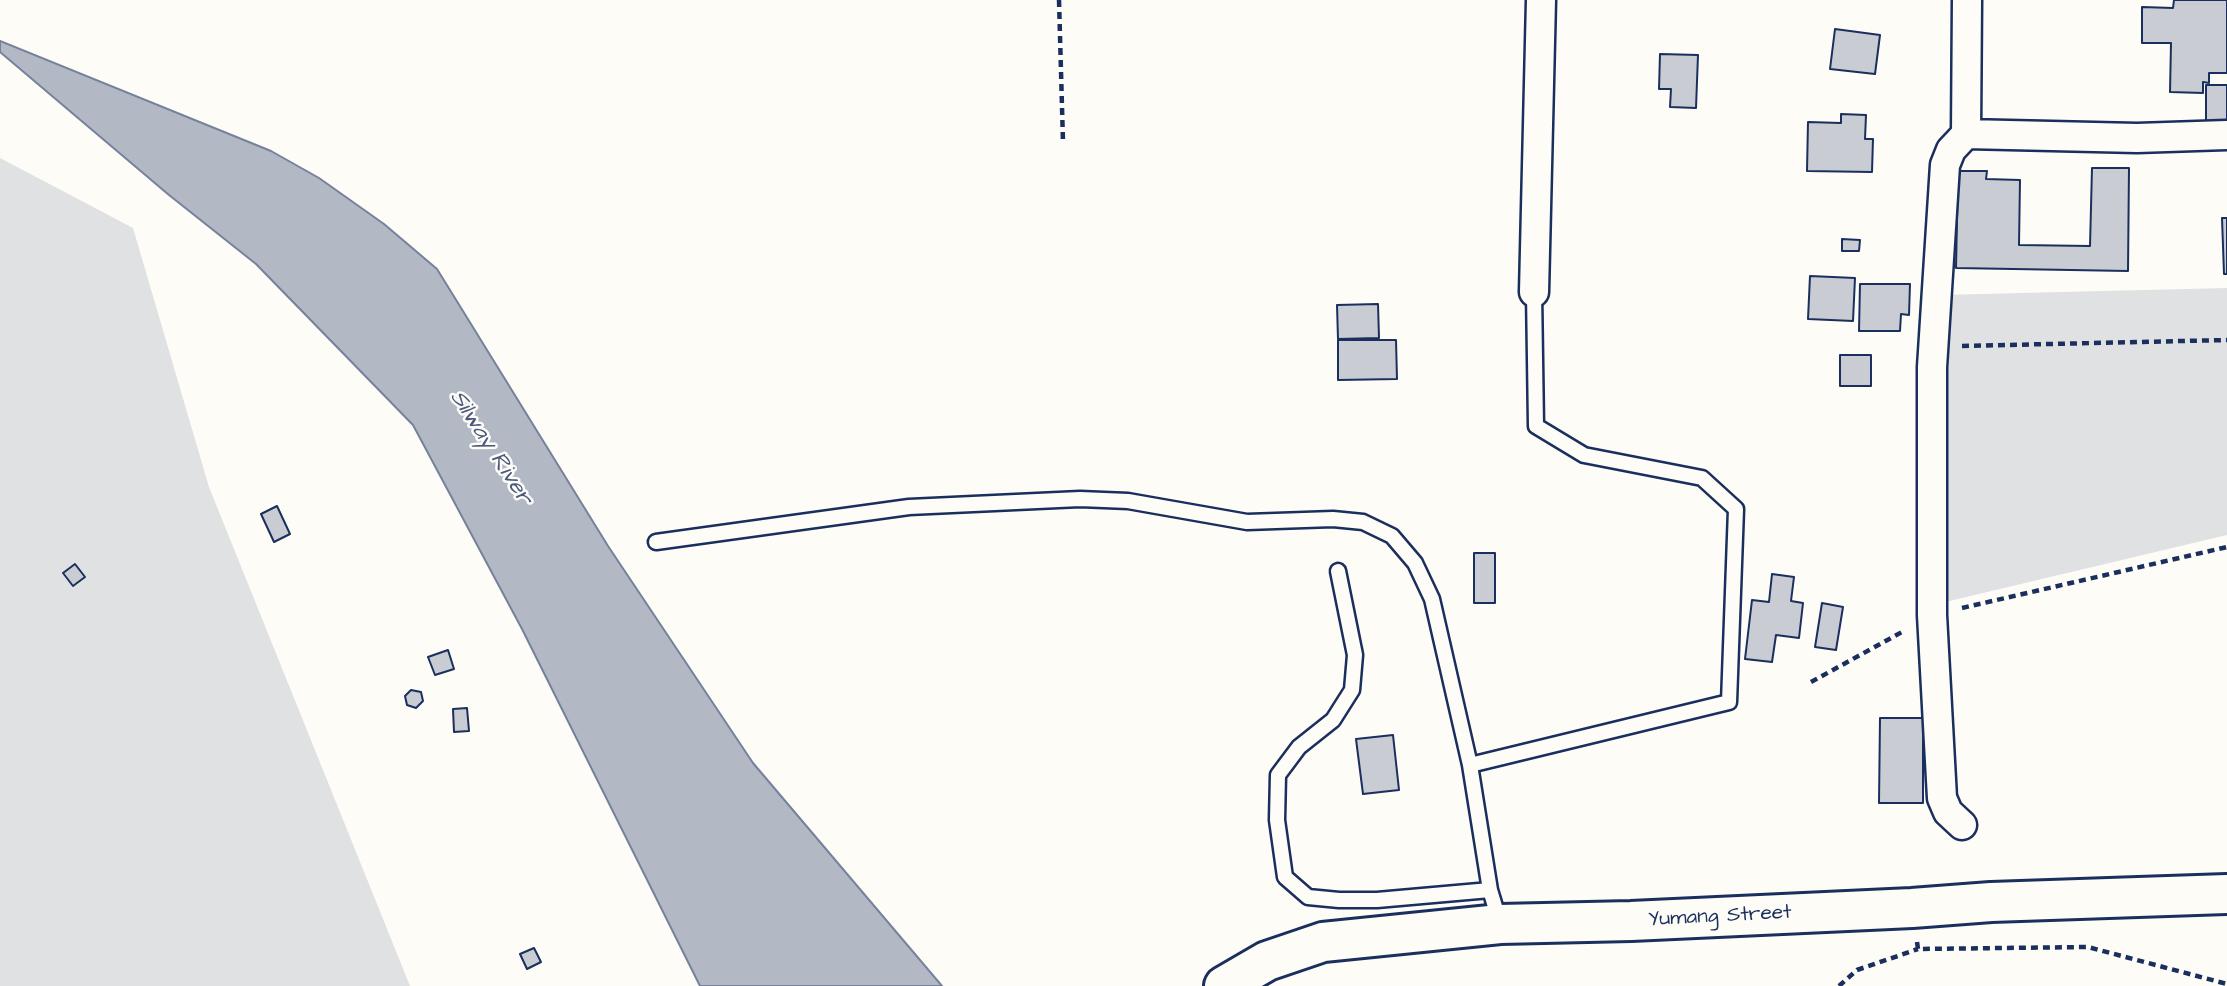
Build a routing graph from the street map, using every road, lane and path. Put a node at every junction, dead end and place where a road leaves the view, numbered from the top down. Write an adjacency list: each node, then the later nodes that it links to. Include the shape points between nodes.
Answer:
1 (1059, 0): 6 (path)
2 (1541, 0): 7 (street)
3 (1967, 0): 4 (street)
4 (1966, 134): 5 (street); 9 (street, via 1945,165)
5 (2227, 135)
6 (1063, 142)
7 (1534, 292): 15 (lane, via 1536,426 1584,455 1702,478 1735,509 1730,702)
8 (2227, 340): 9 (path)
9 (1934, 346): 13 (street)
10 (656, 542): 15 (lane, via 909,507 1080,499 1128,501 1247,522 1363,522 1392,536 1415,563 1432,599)
11 (2227, 547): 13 (path)
12 (1338, 571): 18 (lane, via 1355,655 1352,690 1333,720 1299,747 1278,775 1277,820 1285,877 1307,897)
13 (1933, 615): 14 (path); 16 (street, via 1942,798)
14 (1811, 682)
15 (1470, 765): 18 (lane)
16 (1962, 825)
17 (2227, 894): 19 (main road, Yumang Street)
18 (1495, 907): 19 (main road, Yumang Street, via 1631,921); 22 (main road, Yumang Street, via 1323,942 1267,961)
19 (1912, 908): 20 (path)
20 (1918, 949): 21 (path, via 2088,947); 23 (path, via 1857,970)
21 (2227, 984)
22 (1224, 986)
23 (1839, 986)

